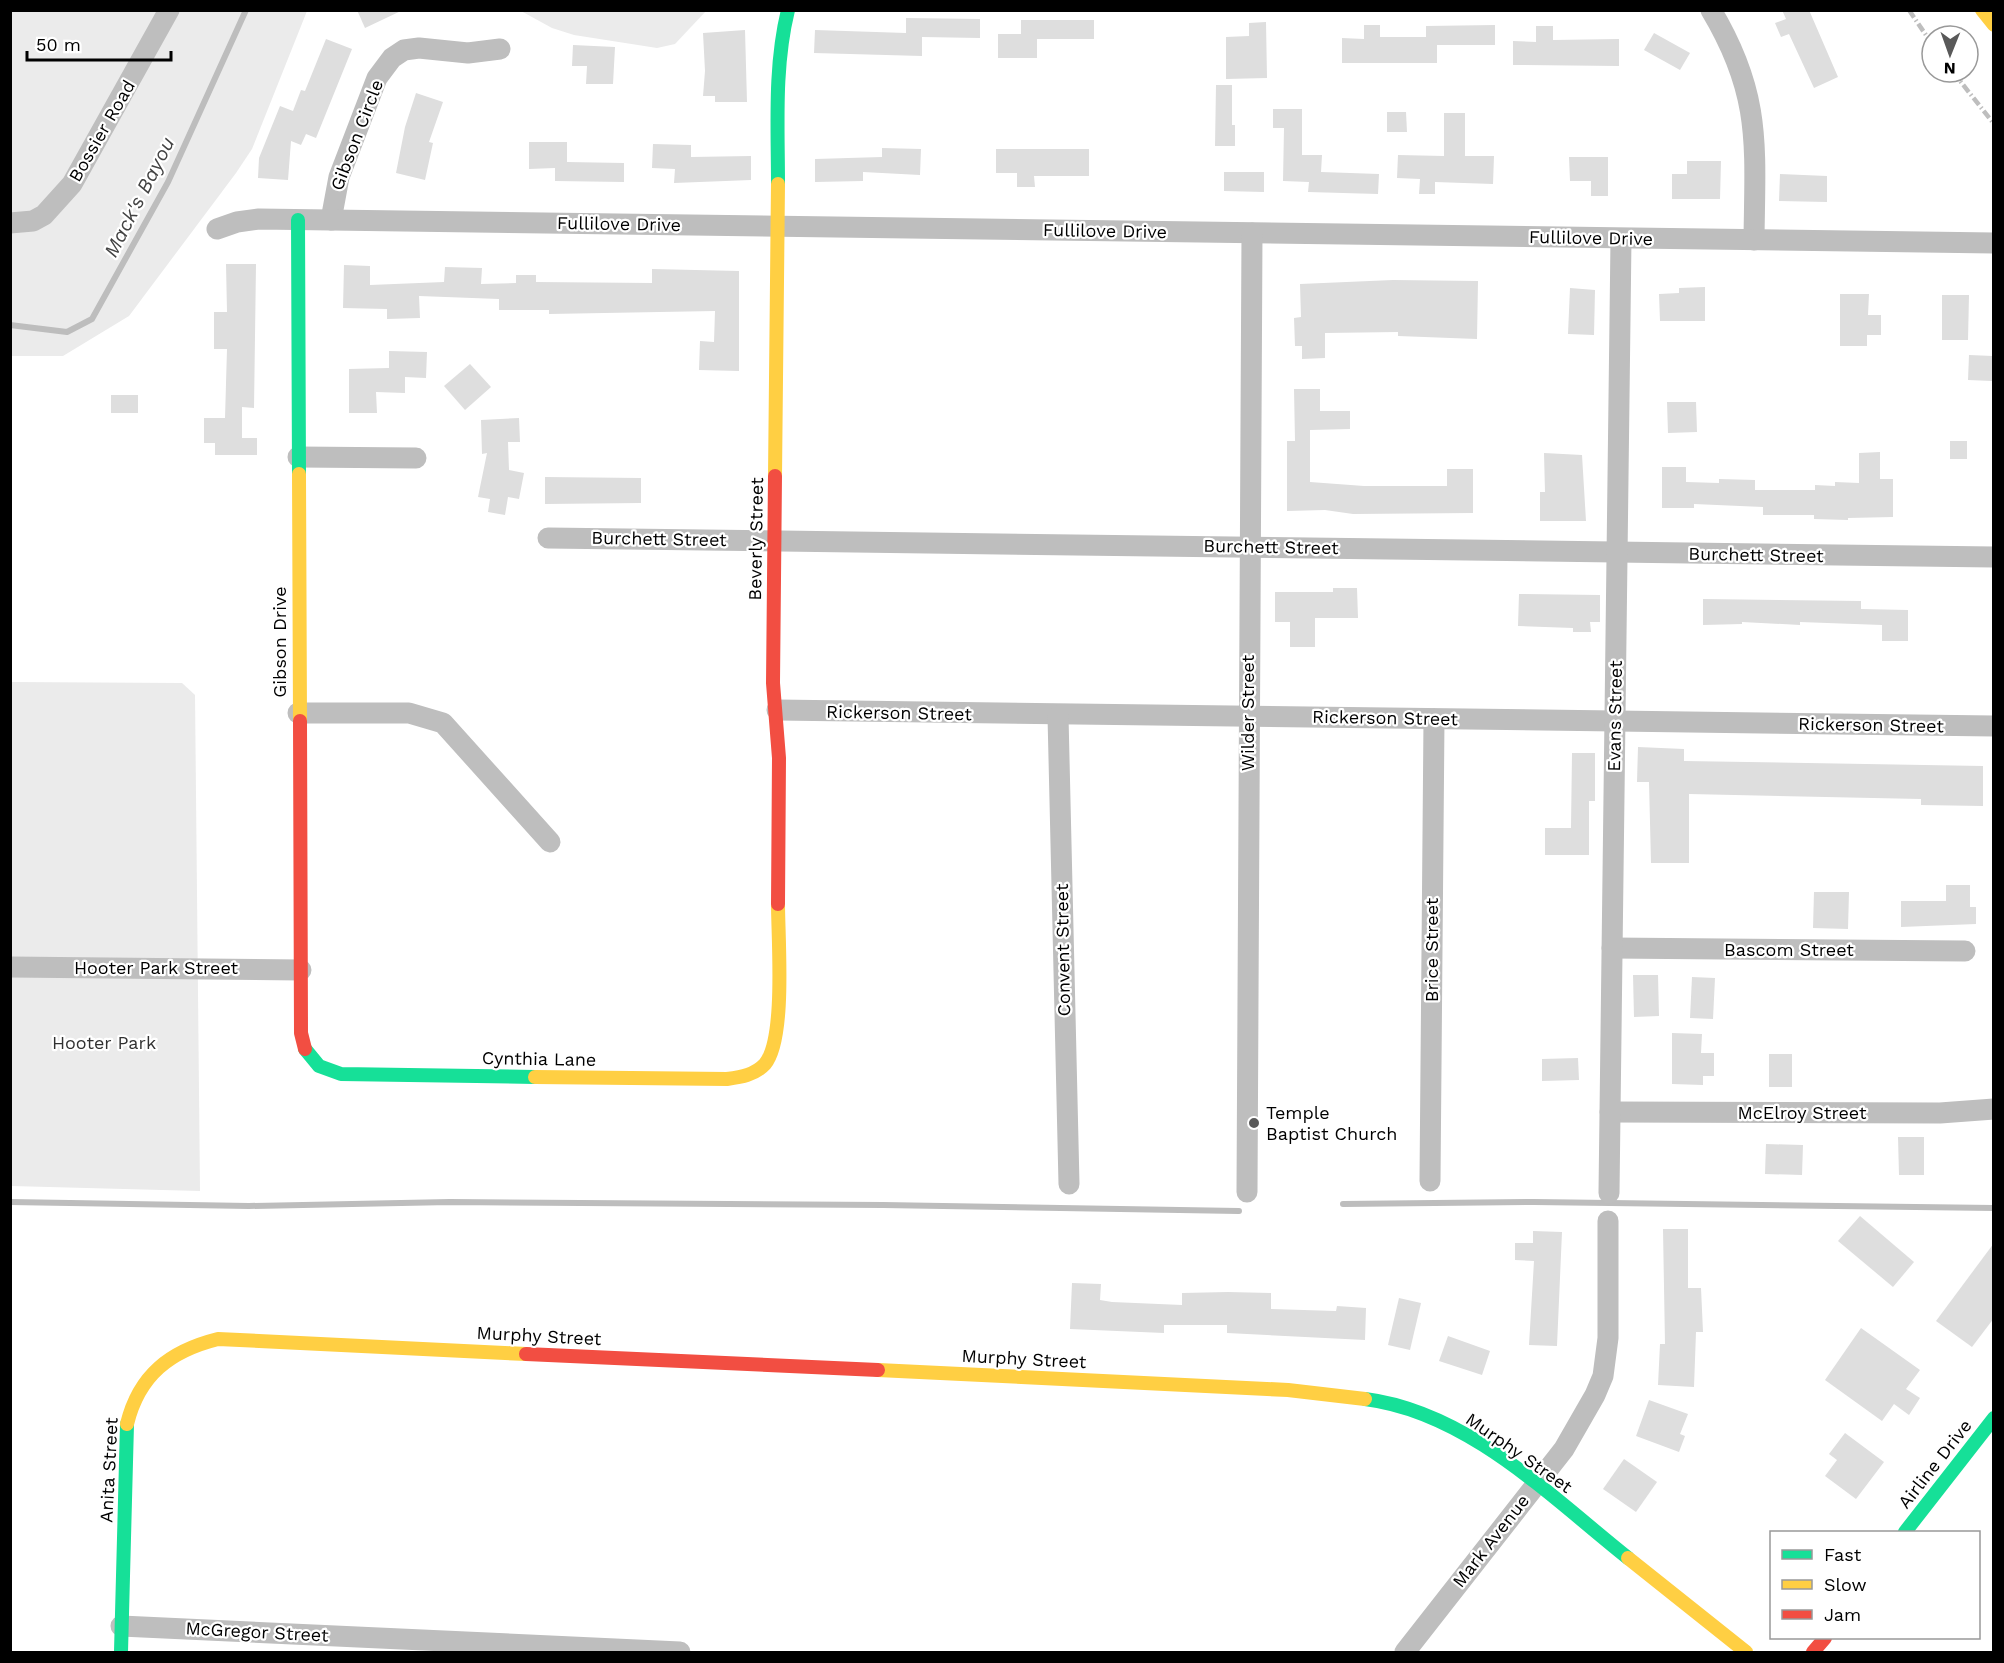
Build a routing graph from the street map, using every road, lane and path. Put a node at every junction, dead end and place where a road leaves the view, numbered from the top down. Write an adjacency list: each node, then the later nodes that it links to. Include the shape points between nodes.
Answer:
1 (169, 10): 9 (street, Bossier Road, via 67,190 44,215)
2 (788, 10): 10 (street, Beverly Street, via 780,53)
3 (1711, 10): 14 (street, via 1738,60 1749,98 1755,143)
4 (1982, 10): 5 (street)
5 (1994, 25)
6 (500, 50): 8 (street, Gibson Circle, via 468,53 418,48 404,50 392,58 377,78 339,177)
7 (298, 220): 8 (street, Fullilove Drive); 11 (street, Fullilove Drive, via 246,220); 16 (street, Gibson Drive)
8 (331, 220): 10 (street, Fullilove Drive)
9 (10, 224)
10 (779, 227): 12 (street, Fullilove Drive); 19 (street, Beverly Street)
11 (218, 229)
12 (1252, 233): 13 (street, Fullilove Drive); 20 (street, Wilder Street)
13 (1621, 239): 14 (street, Fullilove Drive); 21 (street, Evans Street)
14 (1754, 240): 15 (street, Fullilove Drive)
15 (1994, 243)
16 (298, 457): 17 (street); 24 (street, Gibson Drive)
17 (416, 458)
18 (548, 538): 19 (street, Burchett Street)
19 (774, 541): 20 (street, Burchett Street); 23 (street, Beverly Street, via 773,683)
20 (1250, 547): 21 (street, Burchett Street); 26 (street, Wilder Street)
21 (1617, 553): 22 (street, Burchett Street); 28 (street, Evans Street)
22 (1994, 557)
23 (777, 710): 25 (street, Rickerson Street); 36 (street, Beverly Street, via 778,1019 774,1048)
24 (298, 712): 30 (street, via 409,713 443,723); 34 (street, Gibson Drive)
25 (1058, 716): 26 (street, Rickerson Street); 40 (street, Convent Street)
26 (1248, 716): 27 (street, Rickerson Street); 41 (street, Wilder Street)
27 (1434, 718): 28 (street, Rickerson Street); 39 (street, Brice Street)
28 (1615, 722): 29 (street, Rickerson Street); 31 (street, Evans Street)
29 (1994, 726)
30 (550, 842)
31 (1612, 948): 32 (street, Bascom Street); 38 (street, Evans Street)
32 (1965, 951)
33 (10, 967): 34 (street, Hooter Park Street)
34 (300, 969): 35 (street, Gibson Drive, via 302,1043)
35 (311, 1061): 36 (street, Cynthia Lane, via 341,1074 727,1079 745,1077)
36 (765, 1066)
37 (1994, 1109): 38 (street, McElroy Street, via 1940,1113)
38 (1610, 1112): 42 (street, Evans Street)
39 (1430, 1181)
40 (1068, 1184)
41 (1247, 1192)
42 (1609, 1194)
43 (1608, 1221): 46 (street, Mark Avenue, via 1608,1338 1603,1376 1576,1432)
44 (219, 1339): 46 (street, Murphy Street, via 1335,1395 1415,1410 1486,1447); 48 (street, Anita Street, via 184,1349 151,1371 128,1414)
45 (1994, 1418): 47 (street, Airline Drive)
46 (1535, 1484): 52 (street, Mark Avenue); 53 (street, Murphy Street)
47 (1907, 1531)
48 (121, 1626): 50 (street, Anita Street); 51 (street, McGregor Street)
49 (1824, 1639): 54 (street)
50 (121, 1653)
51 (680, 1653)
52 (1405, 1653)
53 (1746, 1653)
54 (1813, 1653)

